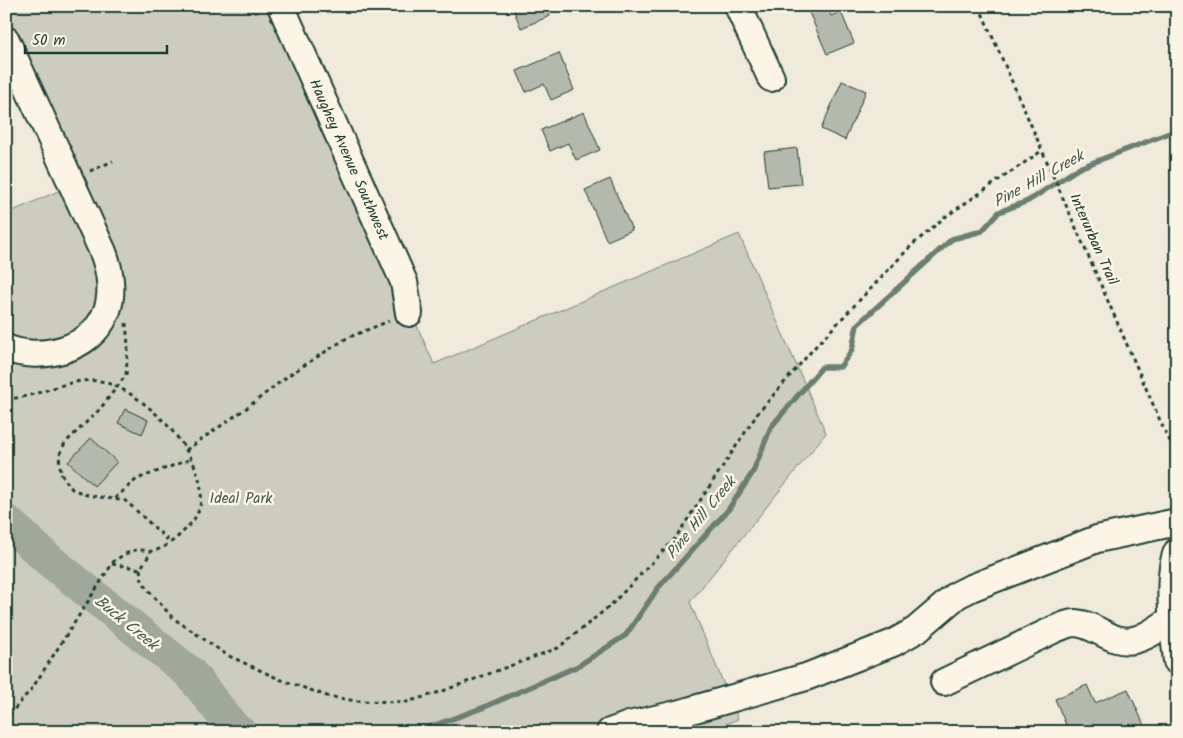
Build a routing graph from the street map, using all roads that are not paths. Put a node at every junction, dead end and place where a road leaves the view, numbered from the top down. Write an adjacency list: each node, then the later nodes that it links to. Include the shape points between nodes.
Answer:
1 (281, 6): 5 (street, Haughey Avenue Southwest, via 404,282)
2 (738, 6): 4 (street)
3 (6, 40): 6 (street, via 94,230 110,274 108,308 101,322 82,340 55,352 30,354)
4 (771, 78)
5 (408, 313)
6 (6, 348)
7 (1177, 522): 12 (street, via 1122,532 1070,548 971,588 947,603 916,630 893,643 806,677)
8 (1177, 552): 9 (street, via 1173,564)
9 (1172, 619): 10 (street); 11 (street, via 1143,636 1125,641 1073,623)
10 (1177, 661)
11 (944, 682)
12 (681, 714): 13 (street); 14 (street)
13 (610, 732)
14 (660, 732)

